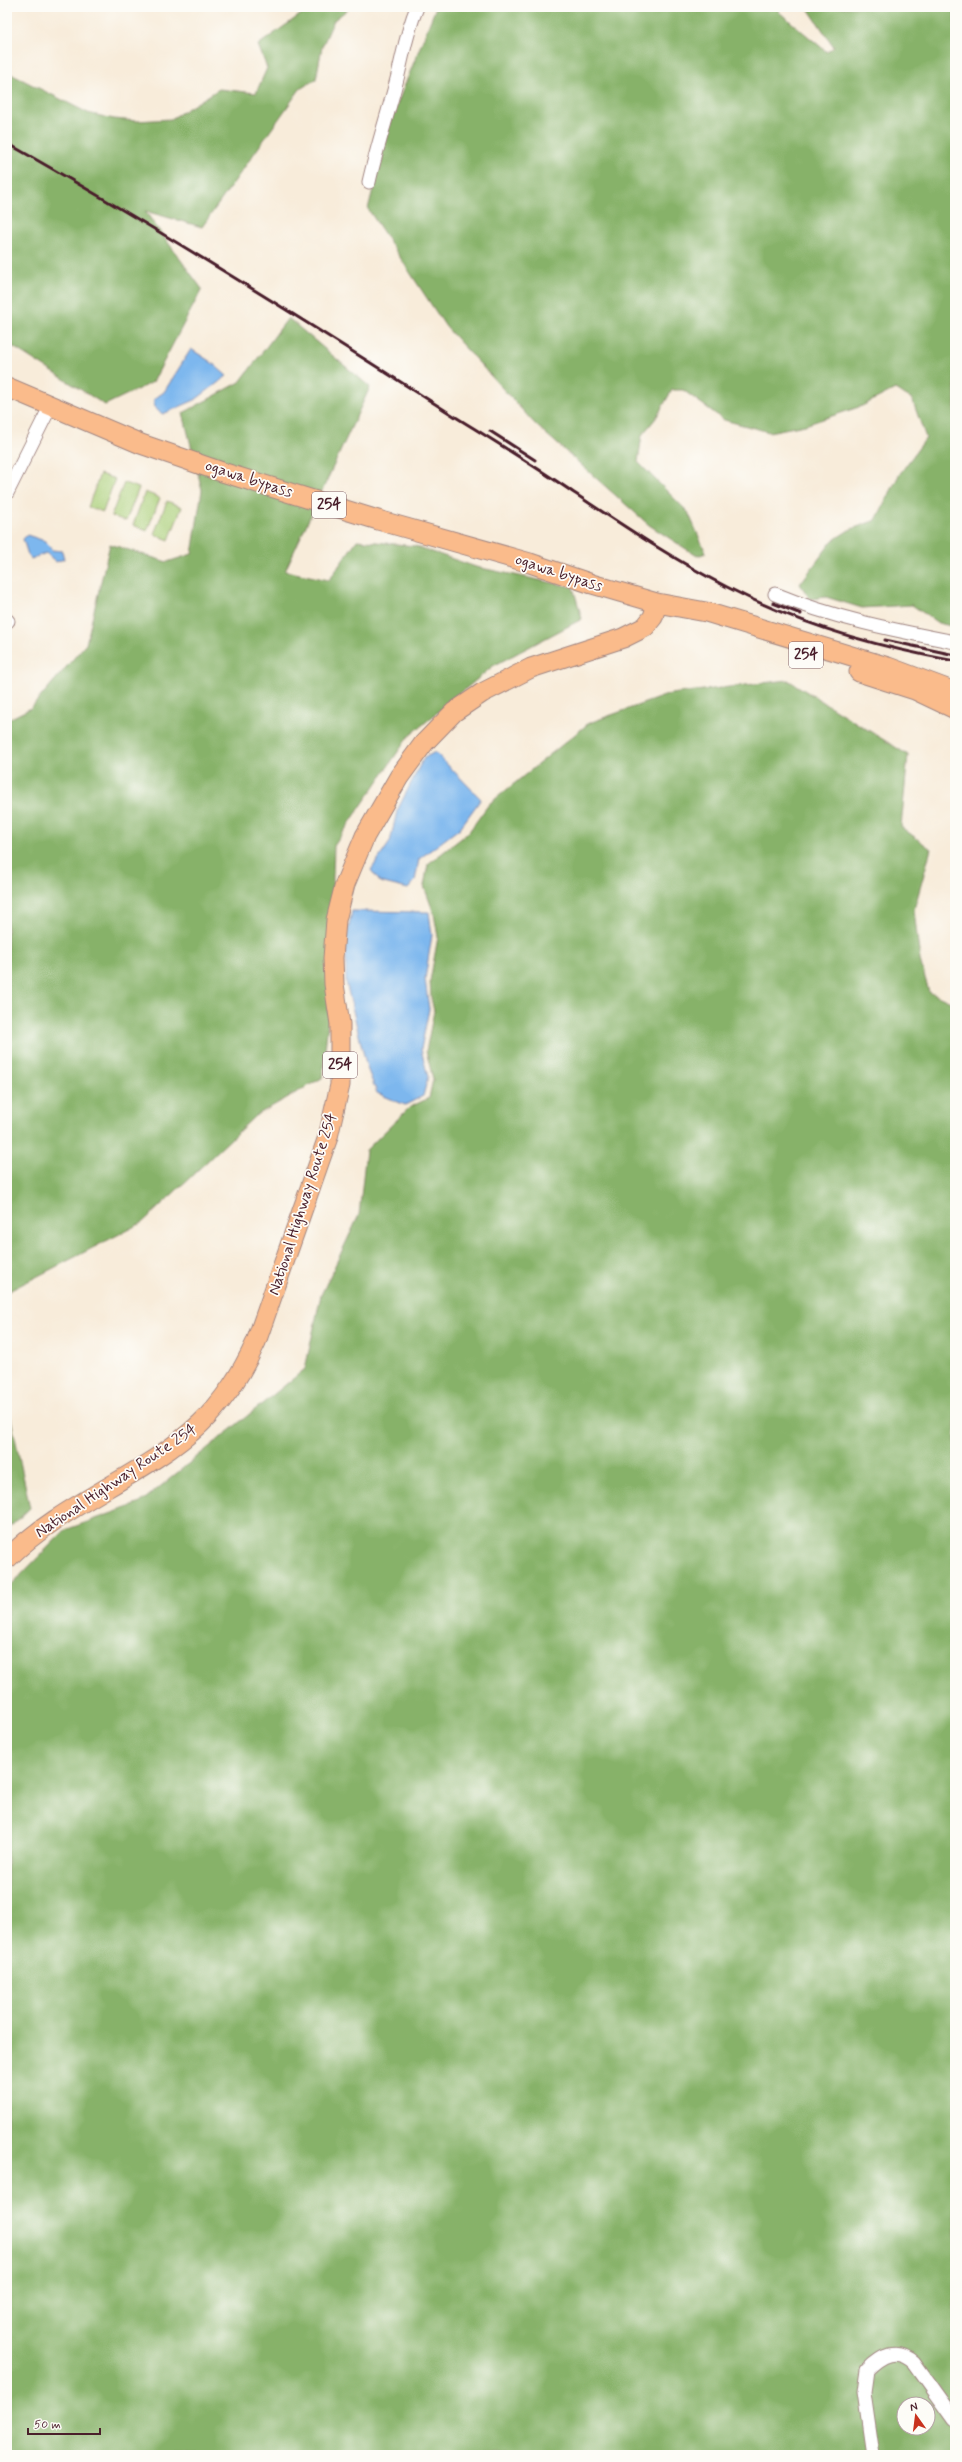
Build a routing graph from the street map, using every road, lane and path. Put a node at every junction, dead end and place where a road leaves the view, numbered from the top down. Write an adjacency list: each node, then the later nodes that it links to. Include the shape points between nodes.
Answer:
1 (417, 7): 2 (street, via 405,36 398,75)
2 (369, 182)
3 (7, 387): 4 (highway, ogawa bypass / 254)
4 (50, 406): 5 (street); 7 (highway, ogawa bypass / 254, via 141,444 222,472)
5 (7, 493)
6 (774, 594): 8 (street, via 831,615 868,625)
7 (657, 603): 9 (highway, 254, via 706,612 888,667); 10 (highway, 254, via 705,623 915,690); 11 (highway, National Highway Route 254 / 254, via 653,617 645,627 622,638 531,668 482,693 454,712 424,743 399,777 365,836 345,884 336,920 333,958 340,1024 340,1085 328,1137 256,1342 243,1372 212,1412 178,1442 52,1522)
8 (955, 642)
9 (955, 692)
10 (955, 709)
11 (7, 1559)
12 (955, 2420): 13 (street, via 914,2363 907,2356 889,2354 880,2358 867,2370 864,2392)
13 (872, 2455)

